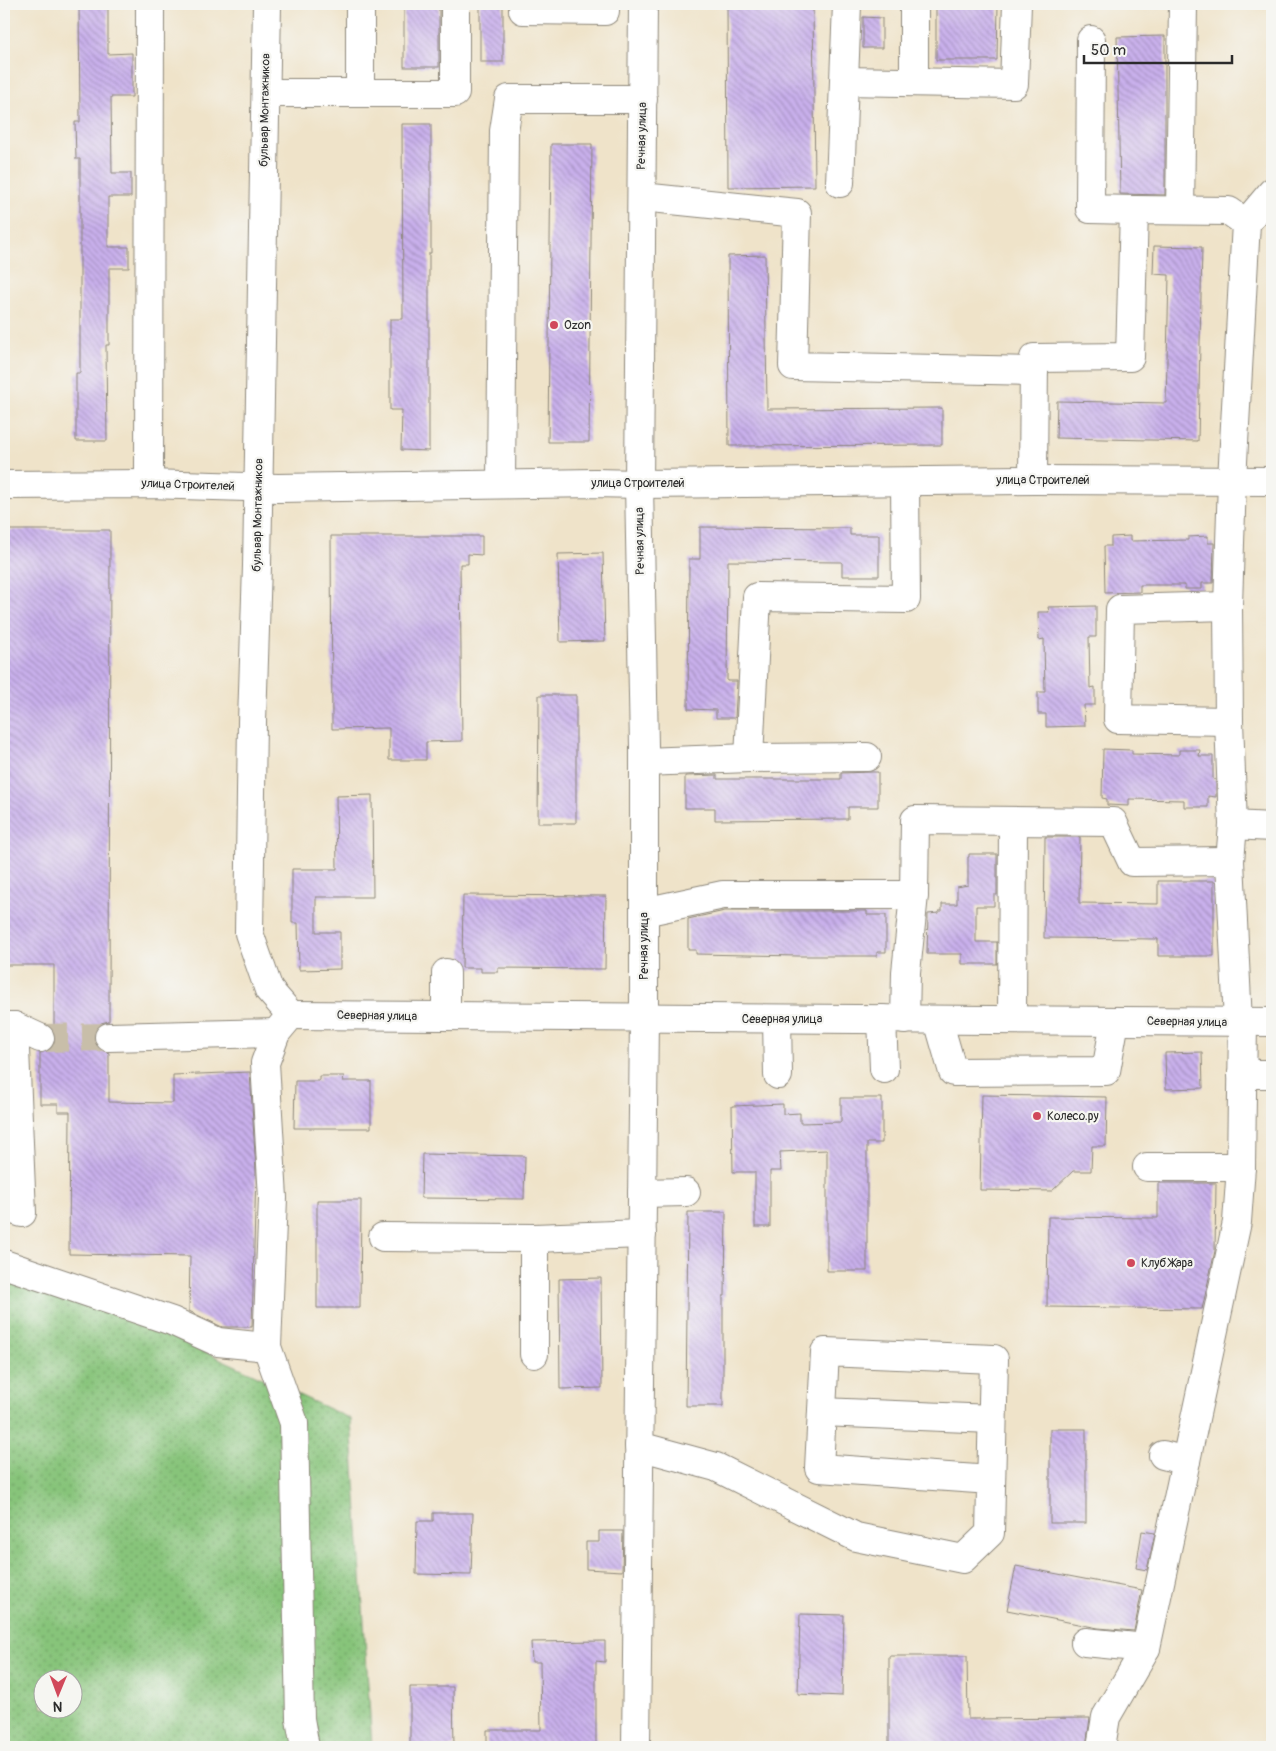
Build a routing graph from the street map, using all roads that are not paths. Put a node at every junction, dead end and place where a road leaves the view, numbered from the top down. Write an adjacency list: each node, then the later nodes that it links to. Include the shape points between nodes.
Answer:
1 (150, 4): 29 (street)
2 (267, 4): 15 (street, бульвар Монтажников)
3 (360, 4): 16 (street)
4 (455, 4): 16 (street, via 455,93)
5 (605, 4): 11 (street, via 605,11)
6 (643, 4): 17 (street, Речная улица)
7 (847, 4): 13 (street)
8 (914, 4): 14 (street)
9 (1017, 4): 14 (street, via 1014,84)
10 (1183, 4): 22 (street)
11 (523, 10)
12 (1091, 40): 21 (street, via 1090,209)
13 (844, 80): 14 (street); 18 (street)
14 (914, 82)
15 (266, 93): 16 (street); 33 (street, бульвар Монтажников)
16 (360, 93)
17 (643, 99): 20 (street, Речная улица); 30 (street, via 509,99 504,131)
18 (840, 183)
19 (1272, 192): 23 (street)
20 (642, 198): 24 (street, via 797,213 794,366); 31 (street, Речная улица)
21 (1134, 210): 22 (street); 24 (street, via 1130,358 1034,358)
22 (1180, 210): 23 (street, via 1229,211)
23 (1246, 223): 26 (street)
24 (1034, 370): 25 (street)
25 (1033, 480): 26 (street, улица Строителей); 28 (street, улица Строителей)
26 (1232, 480): 27 (street, улица Строителей); 34 (street)
27 (1272, 481)
28 (905, 482): 31 (street, улица Строителей); 37 (street, via 906,599 757,597)
29 (149, 484): 32 (street, улица Строителей); 33 (street, улица Строителей)
30 (501, 484): 31 (street, улица Строителей); 33 (street, улица Строителей)
31 (639, 484): 38 (street, Речная улица)
32 (4, 485)
33 (258, 487): 55 (street, бульвар Монтажников, via 249,934)
34 (1228, 606): 35 (street); 35 (street, via 1120,609 1118,719)
35 (1229, 721): 40 (street)
36 (867, 757): 37 (street)
37 (749, 758): 38 (street)
38 (644, 762): 44 (street, Речная улица)
39 (1013, 822): 42 (street, via 1113,822 1132,862); 43 (street, via 915,820); 49 (street)
40 (1233, 825): 41 (street); 42 (street)
41 (1272, 827)
42 (1230, 861): 53 (street)
43 (914, 895): 44 (street, via 723,895); 50 (street, via 906,972)
44 (644, 912): 47 (street, Речная улица)
45 (446, 973): 46 (street)
46 (446, 1016): 47 (street, Северная улица); 55 (street, Северная улица)
47 (644, 1019): 48 (street, Северная улица); 66 (street, Речная улица)
48 (777, 1019): 50 (street, Северная улица); 62 (street)
49 (1012, 1019): 51 (street, Северная улица); 52 (street, Северная улица)
50 (893, 1020): 51 (street, Северная улица); 59 (street)
51 (938, 1020): 52 (street, via 953,1072 1106,1071)
52 (1115, 1021): 53 (street, Северная улица)
53 (1240, 1022): 54 (street, Северная улица); 60 (street)
54 (1272, 1022)
55 (283, 1024): 57 (street, Северная улица); 72 (street, via 265,1063 274,1198)
56 (9, 1026): 58 (street); 67 (street, via 22,1213)
57 (109, 1037)
58 (40, 1038)
59 (884, 1069)
60 (1242, 1074): 61 (street); 64 (street)
61 (1272, 1074)
62 (778, 1075)
63 (1147, 1167): 64 (street)
64 (1241, 1167): 79 (street, via 1238,1222 1174,1458)
65 (686, 1192): 66 (street)
66 (642, 1193): 68 (street, Речная улица)
67 (4, 1207)
68 (642, 1234): 70 (street); 76 (street, Речная улица)
69 (383, 1237): 70 (street)
70 (534, 1238): 73 (street)
71 (4, 1264): 72 (street, via 172,1321 218,1342)
72 (266, 1347): 80 (street, via 294,1424 300,1719)
73 (534, 1354)
74 (822, 1412): 75 (street); 75 (street, via 825,1352 994,1359); 77 (street, via 818,1468)
75 (992, 1419): 77 (street)
76 (639, 1446): 77 (street, via 716,1467 856,1537 963,1559 990,1534); 81 (street, Речная улица)
77 (991, 1480)
78 (1085, 1642): 79 (street)
79 (1146, 1648): 82 (street, via 1106,1717)
80 (305, 1747)
81 (636, 1747)
82 (1101, 1747)

